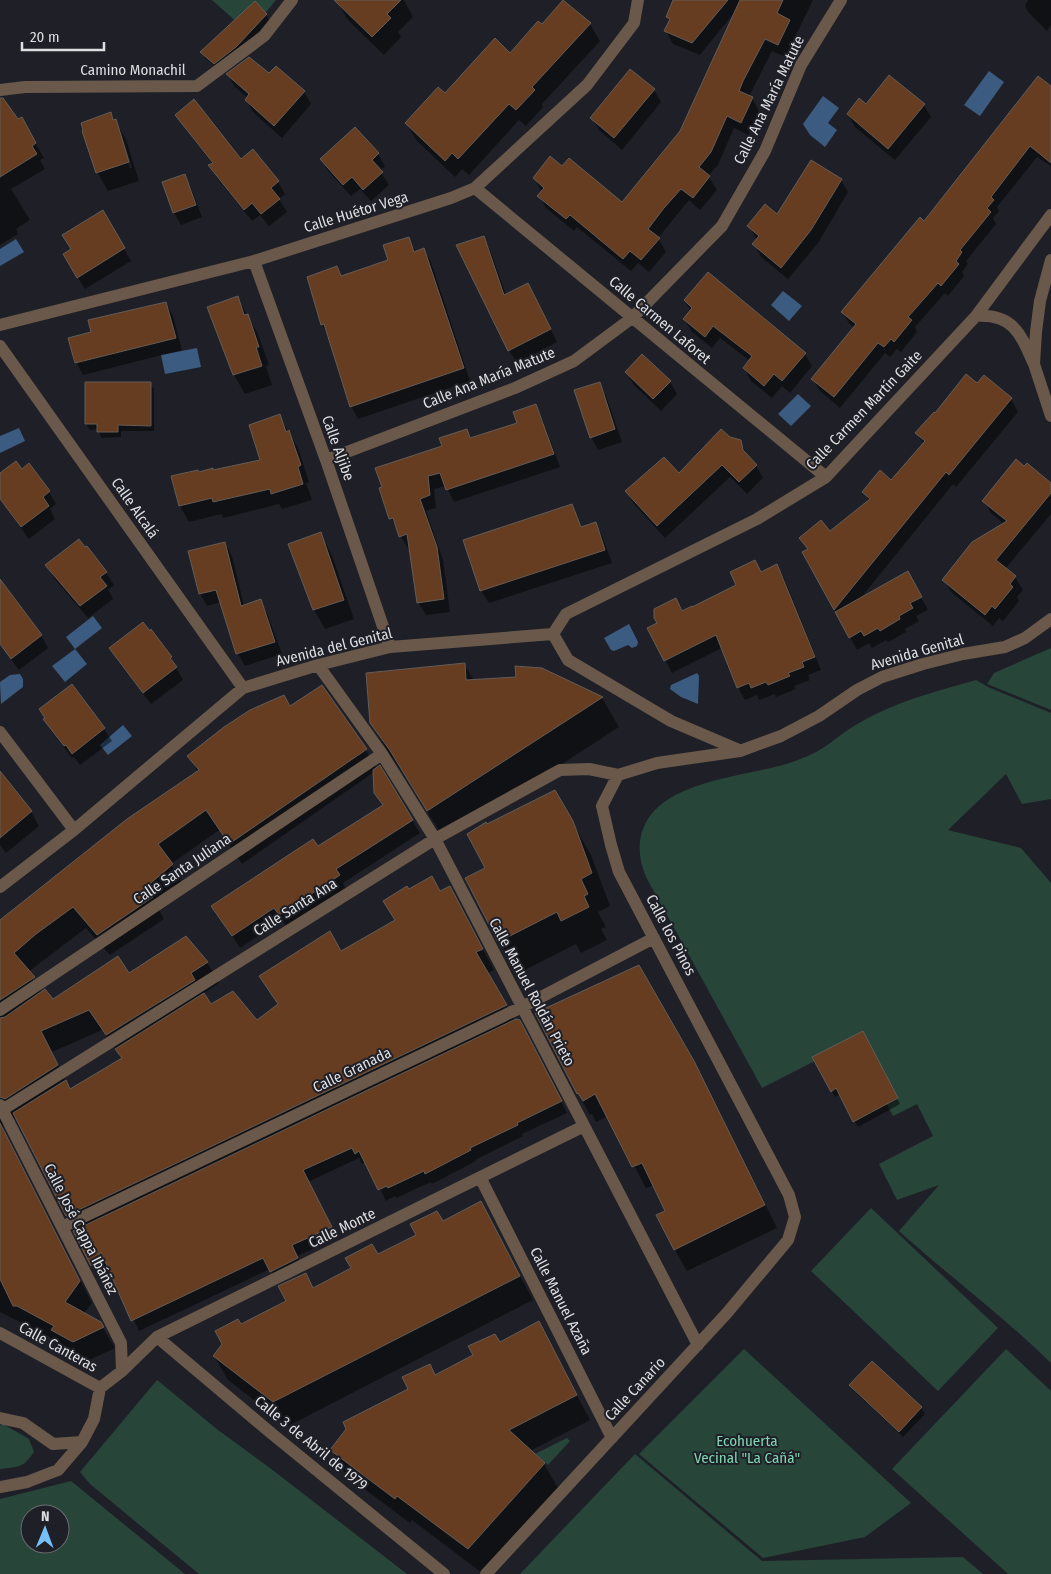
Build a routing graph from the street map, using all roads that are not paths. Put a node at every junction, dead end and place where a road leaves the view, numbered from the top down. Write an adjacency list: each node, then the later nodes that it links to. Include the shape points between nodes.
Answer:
1 (292, 0): 4 (street, Camino Monachil, via 264,36 197,86)
2 (638, 0): 5 (street, Calle Huétor Vega, via 634,23 587,85)
3 (841, 0): 10 (street, Calle Ana María Matute, via 801,65 765,151 722,226)
4 (0, 90)
5 (475, 188): 8 (street, Calle Huétor Vega); 10 (street, Calle Carmen Laforet)
6 (1051, 215): 9 (street, Calle Carmen Martín Gaite)
7 (1051, 260): 13 (street, via 1040,301)
8 (254, 261): 11 (street, Calle Huétor Vega); 15 (street, Calle Aljibe)
9 (976, 316): 13 (street, via 988,315 1010,323 1024,340); 16 (street, Calle Carmen Martín Gaite)
10 (632, 318): 15 (street, Calle Ana María Matute, via 574,361 516,388); 16 (street, Calle Carmen Laforet)
11 (0, 325)
12 (0, 346): 21 (street, Calle Alcalá)
13 (1034, 364): 14 (street)
14 (1051, 416)
15 (326, 460): 19 (street, Calle Aljibe)
16 (826, 477): 18 (street, Calle Carmen Martín Gaite, via 757,519 566,614)
17 (1051, 619): 23 (street, Avenida Genital, via 1025,638 1004,647 923,664 870,682 811,720)
18 (553, 634): 19 (street, Avenida del Genital); 23 (street, via 568,660 671,721)
19 (390, 647): 20 (street, Avenida del Genital)
20 (318, 665): 21 (street, Avenida del Genital); 24 (street, Calle Manuel Roldán Prieto)
21 (243, 688): 26 (street, Avenida del Genital)
22 (0, 732): 26 (street)
23 (740, 751): 25 (street, via 657,763)
24 (382, 754): 27 (street, Calle Manuel Roldán Prieto); 31 (street, Calle Santa Juliana)
25 (618, 774): 27 (street, Calle Santa Ana, via 590,768 560,770); 29 (street, Calle los Pinos, via 602,806 619,872)
26 (74, 830): 28 (street, Avenida del Genital)
27 (435, 839): 30 (street, Calle Manuel Roldán Prieto); 32 (street, Calle Santa Ana)
28 (0, 887)
29 (654, 938): 30 (street, Calle Granada); 35 (street, Calle los Pinos, via 789,1195)
30 (522, 1006): 33 (street, Calle Manuel Roldán Prieto); 36 (street, Calle Granada)
31 (0, 1010)
32 (1, 1108): 36 (street, Calle José Cappa Ibáñez)
33 (584, 1126): 34 (street, Calle Monte); 39 (street, Calle Manuel Roldán Prieto)
34 (481, 1179): 38 (street, Calle Monte); 43 (street, Calle Manuel Azaña)
35 (795, 1217): 39 (street, Calle Canario, via 788,1240)
36 (62, 1227): 40 (street, Calle José Cappa Ibáñez, via 121,1343)
37 (0, 1333): 41 (street, Calle Canteras)
38 (158, 1337): 40 (street, Calle Monte); 46 (street, Calle 3 de Abril de 1979)
39 (698, 1345): 43 (street, Calle Canario)
40 (122, 1371): 41 (street, Calle Monte)
41 (100, 1388): 44 (street, via 94,1419)
42 (0, 1418): 44 (street, via 23,1423 53,1444)
43 (612, 1438): 47 (street, Calle Canario)
44 (82, 1442): 45 (street, via 58,1470 27,1482)
45 (0, 1487)
46 (444, 1574)
47 (486, 1574)

